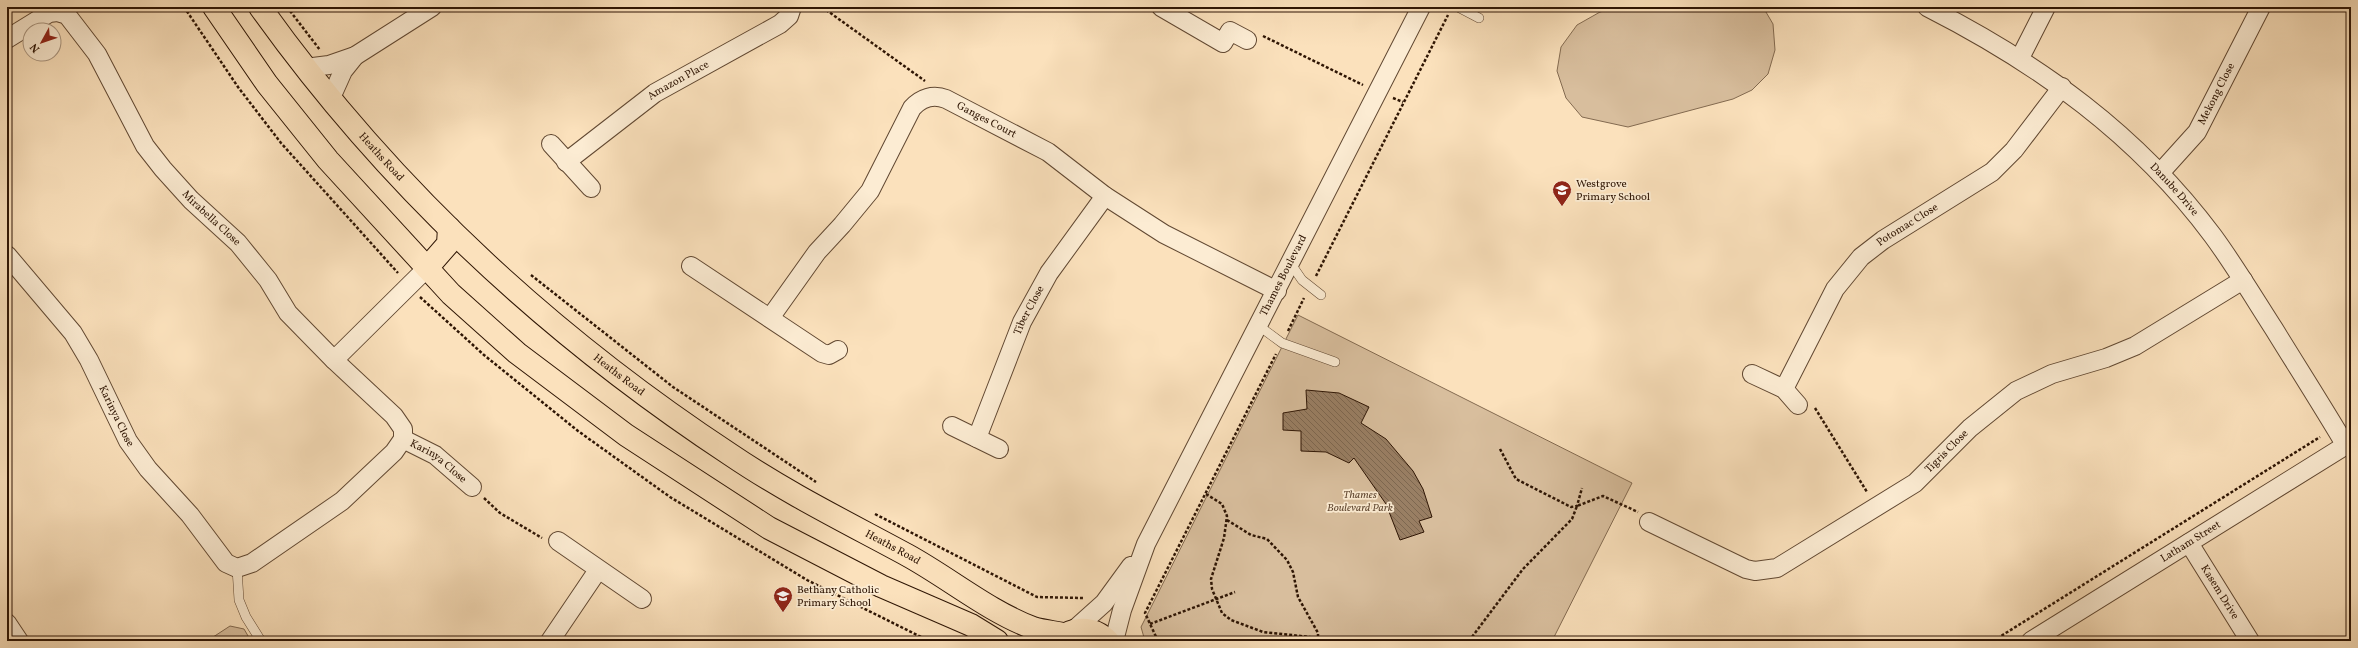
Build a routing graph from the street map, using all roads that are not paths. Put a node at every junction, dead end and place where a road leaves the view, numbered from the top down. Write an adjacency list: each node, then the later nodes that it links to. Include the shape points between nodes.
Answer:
1 (214, 7): 28 (main road, via 292,116 372,210)
2 (260, 7): 16 (main road, Heaths Road)
3 (792, 7): 20 (street, Amazon Place, via 789,16 780,24 654,93)
4 (1161, 7): 12 (street, via 1223,43 1230,31)
5 (1421, 7): 26 (street, Thames Boulevard, via 1373,97)
6 (1458, 7): 11 (lane)
7 (1927, 7): 15 (street, Danube Drive)
8 (2046, 7): 15 (street)
9 (2261, 7): 21 (street, Mekong Close, via 2197,132)
10 (424, 9): 14 (street)
11 (1479, 18)
12 (1253, 37)
13 (7, 39): 35 (street, Mirabella Close, via 48,13 67,15 97,54 145,146 162,169 238,243 268,280 288,312)
14 (355, 56): 16 (street, via 332,64); 18 (street, via 343,71)
15 (2020, 58): 17 (street, Danube Drive)
16 (306, 68): 18 (main road, Heaths Road)
17 (2062, 87): 21 (street, Danube Drive, via 2092,109); 38 (street, Potomac Close, via 2014,150 1992,172 1883,240 1861,257 1835,289)
18 (330, 100): 24 (main road, Heaths Road, via 394,172)
19 (551, 144): 20 (street)
20 (566, 162): 22 (street)
21 (2160, 173): 29 (street, Danube Drive, via 2212,235)
22 (591, 188)
23 (1105, 196): 30 (street, Ganges Court, via 1164,234); 32 (street, Ganges Court, via 1048,152 946,99 929,97 912,108 870,191 817,252); 41 (street, Tiber Close, via 1049,272 1022,322)
24 (449, 228): 28 (main road, via 448,244); 54 (main road, Heaths Road, via 593,357 732,456 795,495 910,557 997,611 1036,629)
25 (7, 255): 50 (street, Karinya Close, via 73,334 89,360 128,440 148,469 190,515 220,557 231,567)
26 (1291, 264): 30 (street, Thames Boulevard); 31 (lane, via 1302,280)
27 (690, 266): 32 (street)
28 (428, 268): 35 (street); 58 (main road, via 487,328 517,353 626,435 682,472 769,528 833,563 971,626)
29 (2243, 280): 43 (street, Danube Drive, via 2335,428); 46 (street, Tigris Close, via 2135,346 2106,358 2052,374 2016,391 1970,428 1915,483 1786,564 1766,571 1755,571 1736,565)
30 (1277, 292): 33 (street, Thames Boulevard)
31 (1321, 295)
32 (770, 318): 34 (street, via 814,355 829,355)
33 (1259, 326): 36 (lane, via 1282,343); 48 (street, Thames Boulevard)
34 (838, 350)
35 (334, 360): 42 (street, Karinya Close, via 394,416 403,429)
36 (1335, 362)
37 (1752, 374): 38 (street)
38 (1784, 389): 39 (street)
39 (1805, 405)
40 (952, 426): 41 (street)
41 (977, 438): 44 (street)
42 (403, 439): 45 (street, Karinya Close, via 435,455); 50 (street, Karinya Close, via 394,452 342,501 252,563)
43 (2348, 444): 49 (street, Latham Street)
44 (1000, 449)
45 (472, 487)
46 (1649, 522)
47 (558, 541): 51 (street)
48 (1146, 544): 54 (street, Thames Boulevard, via 1104,603); 60 (street, Thames Boulevard, via 1122,610)
49 (2189, 544): 61 (street, Latham Street); 62 (street, Kasem Drive)
50 (237, 568): 56 (lane, via 239,600)
51 (598, 570): 52 (street); 57 (street)
52 (642, 599)
53 (7, 623): 55 (street)
54 (1064, 635): 59 (main road, Heaths Road, via 1094,631)
55 (19, 641)
56 (261, 641)
57 (550, 641)
58 (998, 641)
59 (1108, 641)
60 (1114, 641)
61 (2031, 641)
62 (2250, 641)

